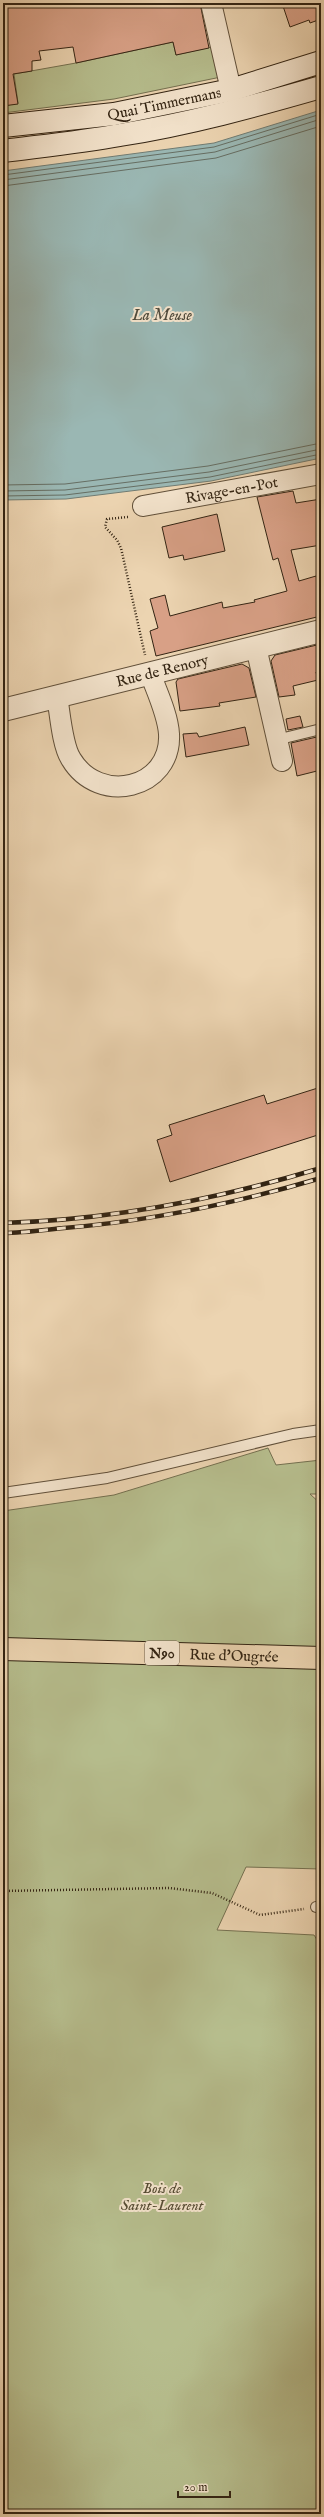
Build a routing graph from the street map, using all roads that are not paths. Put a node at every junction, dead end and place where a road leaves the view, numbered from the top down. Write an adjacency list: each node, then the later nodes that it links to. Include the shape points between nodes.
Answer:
1 (212, 3): 4 (street)
2 (321, 62): 4 (main road, Quai Timmermans)
3 (321, 87): 6 (main road, Quai Timmermans, via 236,111 120,136)
4 (231, 90): 5 (main road, Quai Timmermans, via 114,114)
5 (3, 126)
6 (3, 151)
7 (321, 474): 8 (street, Rivage-en-Pot)
8 (143, 506)
9 (321, 631): 10 (main road, Rue de Renory)
10 (256, 647): 11 (main road, Rue de Renory); 15 (street)
11 (150, 673): 12 (main road, Rue de Renory); 12 (street, via 169,734 167,750 152,773 143,781 128,786 110,787 94,783 80,772 70,757)
12 (57, 696): 13 (main road, Rue de Renory)
13 (3, 710)
14 (321, 729): 15 (lane)
15 (276, 740): 16 (street)
16 (282, 761)
17 (321, 1430): 18 (lane, via 293,1434 107,1478)
18 (3, 1493)
19 (3, 1648): 20 (main road, Rue d'Ougrée / N90)
20 (321, 1658)

